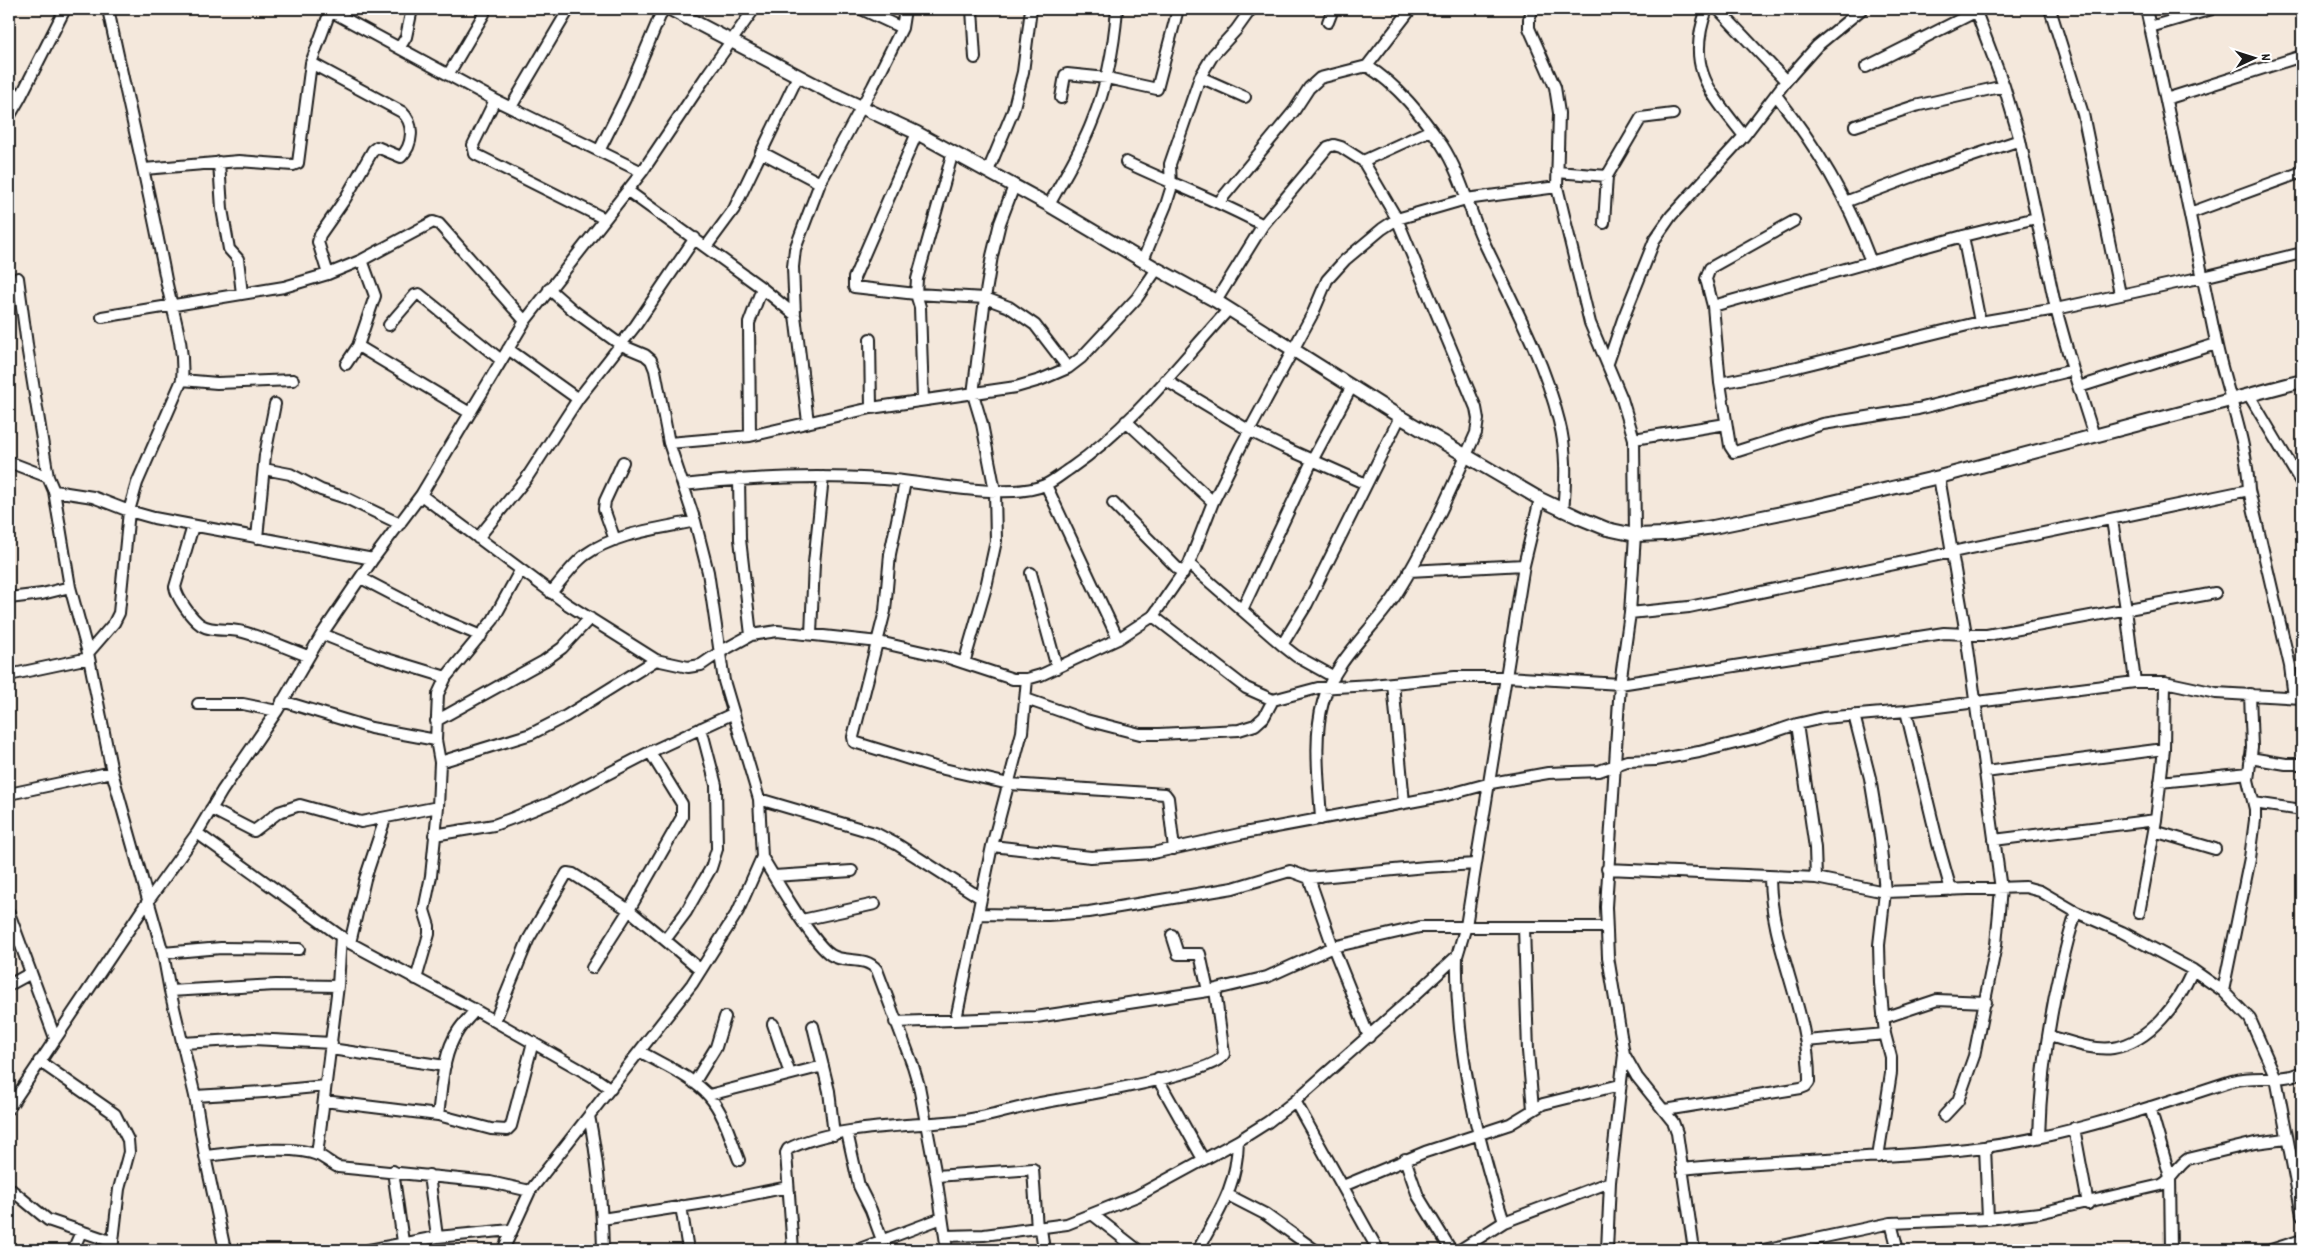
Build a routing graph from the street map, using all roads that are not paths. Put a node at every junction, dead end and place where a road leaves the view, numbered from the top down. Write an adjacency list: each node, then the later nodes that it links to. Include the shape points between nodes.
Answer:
1 (65, 9): 45 (street)
2 (108, 9): 65 (street)
3 (330, 9): 31 (street); 34 (street)
4 (412, 9): 31 (street, via 406,37)
5 (569, 9): 50 (street)
6 (663, 9): 59 (street)
7 (670, 9): 30 (street)
8 (754, 9): 30 (street)
9 (861, 9): 29 (street)
10 (905, 9): 29 (street)
11 (972, 9): 33 (street)
12 (1031, 9): 66 (street, via 1023,72 1013,111)
13 (1117, 9): 40 (street)
14 (1178, 9): 40 (street, via 1159,88 1154,90)
15 (1251, 9): 39 (street, via 1213,55)
16 (1333, 9): 27 (street)
17 (1411, 9): 35 (street)
18 (1533, 9): 68 (street, via 1529,28 1555,87 1559,113)
19 (1707, 9): 57 (street, via 1700,41 1703,80)
20 (1718, 9): 41 (street)
21 (1862, 9): 41 (street, via 1817,46)
22 (2050, 9): 102 (street, via 2083,114)
23 (2146, 9): 28 (street)
24 (2212, 9): 28 (street)
25 (1978, 10): 36 (street); 42 (street)
26 (484, 14): 37 (street)
27 (1328, 22)
28 (2150, 27): 48 (street)
29 (902, 28): 51 (street)
30 (732, 42): 38 (street); 67 (street)
31 (400, 47): 37 (street)
32 (2302, 56): 48 (street)
33 (974, 58)
34 (311, 63): 63 (street, via 298,163); 95 (street, via 402,112 409,121 412,136 401,157 377,147 373,150 320,235 318,242)
35 (1367, 66): 55 (street, via 1394,86); 77 (street, via 1334,73 1314,83)
36 (1866, 67)
37 (448, 75): 49 (street)
38 (798, 76): 51 (street); 60 (street)
39 (1200, 77): 47 (street); 72 (street, via 1170,164)
40 (1107, 78): 46 (street, via 1065,74); 79 (street, via 1086,136)
41 (1786, 81): 44 (street)
42 (2004, 86): 54 (street, via 1916,106); 58 (street)
43 (9, 88): 45 (street)
44 (1776, 95): 57 (street); 78 (street, via 1808,136)
45 (20, 98): 53 (street)
46 (1061, 98)
47 (1245, 98)
48 (2166, 99): 80 (street)
49 (495, 100): 50 (street); 83 (street, via 473,145 475,154)
50 (511, 107): 59 (street)
51 (860, 107): 56 (street); 71 (street)
52 (1672, 114): 70 (street, via 1641,118)
53 (9, 117)
54 (1855, 126)
55 (1431, 130): 62 (street); 76 (street, via 1458,175)
56 (917, 133): 61 (street); 101 (street, via 852,284)
57 (1744, 136): 121 (street, via 1671,216 1655,239)
58 (2020, 140): 78 (street); 81 (street)
59 (599, 151): 67 (street)
60 (760, 152): 71 (street); 89 (street, via 734,209)
61 (953, 152): 66 (street); 101 (street, via 921,263)
62 (1363, 161): 82 (street); 86 (street, via 1341,147 1328,147)
63 (219, 162): 65 (street); 100 (street, via 229,250 238,259)
64 (1126, 162): 72 (street)
65 (144, 169): 105 (street)
66 (988, 171): 73 (street)
67 (642, 172): 75 (street)
68 (1557, 172): 70 (street); 74 (street)
69 (2302, 172): 80 (street)
70 (1606, 176): 85 (street)
71 (820, 182): 109 (street, via 795,249)
72 (1171, 183): 77 (street); 92 (street, via 1166,205)
73 (1014, 186): 79 (street); 103 (street, via 1000,223)
74 (1557, 187): 76 (street); 121 (street, via 1590,323)
75 (628, 190): 83 (street); 88 (street)
76 (1466, 199): 82 (street); 170 (street, via 1548,383 1560,421 1565,451)
77 (1219, 202): 86 (street)
78 (1846, 202): 93 (street)
79 (1049, 204): 92 (street)
80 (2190, 213): 97 (street)
81 (2036, 218): 87 (street); 107 (street)
82 (1397, 219): 119 (street, via 1382,228 1334,271); 149 (street, via 1476,408 1476,433)
83 (605, 220): 99 (street)
84 (1794, 221): 106 (street, via 1710,268 1706,279)
85 (1604, 223)
86 (1263, 225): 104 (street)
87 (1962, 236): 93 (street); 112 (street)
88 (695, 238): 89 (street); 116 (street)
89 (706, 247): 98 (street)
90 (2302, 253): 97 (street)
91 (362, 260): 95 (street); 111 (street, via 428,223 439,224); 117 (street, via 375,296)
92 (1142, 260): 94 (street)
93 (1871, 262): 106 (street)
94 (1157, 269): 104 (street); 123 (street, via 1123,314)
95 (328, 274): 100 (street, via 284,288)
96 (18, 278): 154 (street)
97 (2203, 278): 102 (street); 115 (street)
98 (762, 288): 109 (street); 145 (street, via 749,323)
99 (549, 290): 111 (street); 116 (street)
100 (242, 294): 105 (street)
101 (916, 294): 103 (street); 135 (street, via 920,308)
102 (2120, 294): 107 (street)
103 (985, 298): 123 (street, via 1009,307 1035,325); 132 (street)
104 (1216, 301): 108 (street)
105 (171, 306): 110 (street); 125 (street, via 182,341)
106 (1713, 306): 129 (street)
107 (2056, 309): 112 (street); 124 (street)
108 (1228, 310): 119 (street); 127 (street)
109 (795, 315): 142 (street)
110 (102, 317)
111 (524, 322): 118 (street)
112 (1980, 322): 129 (street)
113 (389, 325): 120 (street, via 419,294)
114 (870, 340): 138 (street)
115 (2216, 344): 131 (street); 136 (street)
116 (621, 345): 134 (street); 148 (street, via 651,360)
117 (358, 346): 122 (street); 139 (street)
118 (508, 349): 120 (street); 134 (street)
119 (1293, 350): 130 (street); 144 (street)
120 (501, 360): 139 (street)
121 (1608, 363): 147 (street, via 1629,416)
122 (346, 364)
123 (1068, 368): 132 (street, via 1016,387)
124 (2072, 370): 131 (street); 143 (street, via 1918,408 1823,424 1738,451 1732,450)
125 (182, 380): 126 (street, via 218,383); 171 (street, via 137,483)
126 (293, 380)
127 (1165, 380): 141 (street); 144 (street)
128 (2302, 381): 133 (street)
129 (1720, 383): 143 (street)
130 (1352, 386): 140 (street); 150 (street)
131 (2079, 387): 146 (street)
132 (973, 394): 135 (street); 165 (street)
133 (2249, 395): 136 (street); 160 (street)
134 (578, 399): 178 (street, via 526,479)
135 (923, 400): 138 (street)
136 (2230, 400): 146 (street); 163 (street, via 2248,467)
137 (275, 404): 153 (street)
138 (871, 408): 142 (street)
139 (470, 413): 166 (street)
140 (1400, 417): 149 (street); 159 (street)
141 (1126, 421): 162 (street, via 1115,434); 168 (street)
142 (808, 422): 145 (street)
143 (1726, 424): 147 (street)
144 (1250, 430): 150 (street); 168 (street)
145 (750, 436): 148 (street)
146 (2094, 436): 156 (street)
147 (1634, 439): 176 (street)
148 (669, 443): 161 (street)
149 (1467, 454): 167 (street); 185 (street)
150 (1313, 459): 159 (street); 194 (street)
151 (9, 462): 154 (street)
152 (623, 462): 179 (street, via 604,509)
153 (264, 469): 174 (street, via 290,474); 177 (street)
154 (48, 477): 164 (street)
155 (823, 477): 157 (street); 158 (street); 199 (street)
156 (1939, 477): 176 (street, via 1713,527 1665,534); 180 (street)
157 (739, 478): 161 (street); 202 (street, via 742,557)
158 (905, 482): 165 (street); 204 (street, via 890,554 885,611)
159 (1366, 484): 205 (street, via 1307,604)
160 (2302, 484)
161 (683, 485): 173 (street)
162 (1046, 485): 165 (street); 203 (street)
163 (2249, 490): 172 (street); 223 (street)
164 (54, 491): 171 (street, via 93,497); 189 (street)
165 (995, 491): 210 (street, via 994,559)
166 (421, 495): 174 (street); 178 (street)
167 (1540, 499): 170 (street); 183 (street)
168 (1213, 502): 182 (street)
169 (1113, 503): 187 (street)
170 (1563, 511): 176 (street, via 1607,529)
171 (129, 512): 175 (street); 207 (street, via 119,613)
172 (2112, 520): 180 (street); 193 (street)
173 (695, 522): 179 (street); 206 (street, via 708,572)
174 (400, 524): 181 (street)
175 (194, 526): 177 (street); 208 (street, via 175,587 200,624 208,628 244,632)
176 (1635, 534): 195 (street)
177 (257, 538): 181 (street)
178 (478, 538): 184 (street)
179 (615, 540): 190 (street, via 583,556)
180 (1952, 553): 195 (street, via 1688,607); 200 (street)
181 (373, 559): 188 (street)
182 (1189, 564): 187 (street); 194 (street)
183 (1524, 565): 185 (street); 215 (street)
184 (520, 571): 190 (street); 201 (street, via 493,620)
185 (1409, 571): 214 (street, via 1396,594)
186 (1031, 573): 211 (street)
187 (1183, 574): 196 (street)
188 (362, 578): 198 (street); 201 (street)
189 (70, 587): 192 (street); 207 (street)
190 (551, 593): 197 (street)
191 (2215, 593): 193 (street)
192 (9, 598)
193 (2126, 609): 200 (street, via 1987,636); 217 (street)
194 (1242, 610): 205 (street)
195 (1630, 613): 220 (street)
196 (1153, 616): 203 (street); 225 (street, via 1246,688)
197 (590, 618): 209 (street); 232 (street, via 562,648 544,661)
198 (322, 634): 208 (street); 213 (street, via 377,656)
199 (811, 634): 202 (street, via 766,632); 204 (street)
200 (1966, 634): 220 (street, via 1944,633); 226 (street)
201 (480, 636): 213 (street)
202 (751, 636): 206 (street)
203 (1118, 639): 211 (street)
204 (878, 642): 210 (street); 247 (street, via 854,742 935,767)
205 (1282, 645): 214 (street)
206 (720, 652): 209 (street, via 701,665 688,667); 230 (street)
207 (88, 655): 212 (street); 242 (street)
208 (308, 656): 228 (street)
209 (656, 660): 239 (street, via 531,734)
210 (964, 662): 216 (street, via 996,675)
211 (1057, 668): 216 (street)
212 (9, 675)
213 (446, 677): 232 (street, via 438,694)
214 (1334, 677): 221 (street)
215 (1507, 677): 219 (street, via 1447,677); 220 (street); 246 (street)
216 (1027, 679): 224 (street)
217 (2135, 682): 218 (street); 226 (street)
218 (2165, 682): 222 (street, via 2216,693); 236 (street)
219 (1393, 683): 221 (street); 250 (street)
220 (1620, 684): 241 (street)
221 (1329, 687): 225 (street); 256 (street, via 1320,713 1318,770)
222 (2250, 694): 223 (street); 238 (street)
223 (2298, 698)
224 (1026, 699): 225 (street, via 1140,734 1239,730 1264,717); 247 (street, via 1022,732)
225 (1273, 700)
226 (1975, 702): 229 (street); 243 (street)
227 (198, 704): 228 (street)
228 (279, 706): 235 (street); 253 (street)
229 (1906, 711): 231 (street); 274 (street)
230 (732, 714): 234 (street); 249 (street)
231 (1854, 715): 233 (street); 275 (street, via 1873,795)
232 (436, 720): 235 (street)
233 (1797, 724): 241 (street, via 1699,752); 272 (street, via 1815,848)
234 (701, 728): 237 (street); 290 (street, via 716,785 717,849 711,868 686,912)
235 (436, 740): 239 (street)
236 (2164, 749): 243 (street); 245 (street)
237 (650, 752): 260 (street, via 555,801 513,818 494,825); 279 (street, via 682,804 683,812)
238 (2250, 758): 240 (street); 244 (street)
239 (440, 762): 252 (street)
240 (2302, 764)
241 (1615, 765): 246 (street, via 1599,770 1548,773); 267 (street)
242 (112, 772): 248 (street); 277 (street)
243 (1985, 772): 261 (street)
244 (2248, 773): 245 (street); 251 (street, via 2249,791)
245 (2160, 782): 257 (street)
246 (1491, 783): 250 (street); 266 (street)
247 (1009, 784): 262 (street); 263 (street, via 1165,794)
248 (9, 794)
249 (759, 798): 265 (street); 276 (street, via 875,833)
250 (1404, 803): 256 (street)
251 (2254, 803): 254 (street); 305 (street, via 2250,858)
252 (438, 807): 255 (street); 260 (street)
253 (211, 809): 255 (street, via 254,831 279,812 300,805 354,821); 259 (street)
254 (2302, 810)
255 (385, 819): 291 (street, via 365,879)
256 (1321, 819): 263 (street)
257 (2156, 820): 258 (street); 261 (street)
258 (2154, 831): 264 (street); 282 (street)
259 (197, 833): 277 (street); 289 (street)
260 (434, 835): 300 (street, via 424,910 429,934)
261 (1994, 840): 273 (street)
262 (992, 846): 263 (street, via 1091,856 1124,856); 276 (street)
263 (1174, 849)
264 (2215, 849)
265 (762, 857): 269 (street); 297 (street, via 738,911)
266 (1476, 864): 270 (street); 285 (street)
267 (1607, 869): 271 (street); 287 (street)
268 (852, 871): 269 (street)
269 (774, 876): 284 (street)
270 (1309, 878): 283 (street, via 1290,871 1233,888 1089,912); 292 (street)
271 (1770, 878): 272 (street); 319 (street, via 1770,904)
272 (1816, 878): 275 (street)
273 (2001, 889): 274 (street); 280 (street, via 2040,891); 306 (street, via 1996,946)
274 (1951, 890): 275 (street)
275 (1885, 892): 309 (street, via 1879,945)
276 (980, 898): 283 (street)
277 (148, 901): 294 (street); 318 (street)
278 (875, 904): 284 (street)
279 (629, 910): 290 (street); 296 (street); 311 (street, via 567,873 528,940)
280 (2076, 912): 298 (street, via 2122,932); 316 (street, via 2056,986)
281 (9, 913): 299 (street)
282 (2139, 913)
283 (978, 914): 310 (street)
284 (802, 920): 312 (street, via 831,955 873,965)
285 (1466, 926): 286 (street); 292 (street, via 1420,927); 295 (street)
286 (1524, 927): 287 (street); 342 (street)
287 (1605, 927): 324 (street)
288 (1172, 935): 304 (street, via 1178,954 1200,954)
289 (341, 936): 291 (street); 302 (street)
290 (665, 940): 297 (street)
291 (350, 943): 300 (street)
292 (1333, 948): 304 (street, via 1267,978); 317 (street)
293 (299, 949): 294 (street, via 221,948)
294 (163, 953): 303 (street)
295 (1457, 956): 317 (street); 350 (street, via 1456,986 1466,1082)
296 (592, 968)
297 (701, 970): 323 (street)
298 (2193, 970): 305 (street); 316 (street, via 2169,1011 2130,1042 2100,1048)
299 (31, 973): 301 (street); 318 (street)
300 (416, 979): 307 (street)
301 (9, 985)
302 (338, 986): 303 (street, via 276,985); 322 (street)
303 (170, 991): 321 (street)
304 (1212, 991): 310 (street, via 1036,1017); 331 (street, via 1223,1058 1182,1074)
305 (2223, 991): 330 (street, via 2250,1019)
306 (1986, 1002): 309 (street, via 1937,1000); 346 (street, via 1963,1091)
307 (475, 1010): 311 (street); 326 (street, via 451,1043)
308 (725, 1017): 332 (street, via 716,1046)
309 (1883, 1018): 315 (street)
310 (956, 1019): 312 (street)
311 (495, 1021): 320 (street)
312 (895, 1022): 347 (street, via 913,1066)
313 (773, 1024): 329 (street)
314 (813, 1026): 327 (street)
315 (1885, 1034): 319 (street); 358 (street, via 1891,1057)
316 (2049, 1036): 352 (street, via 2040,1095)
317 (1369, 1037): 338 (street)
318 (55, 1038): 325 (street)
319 (1806, 1041): 343 (street, via 1809,1075 1806,1086)
320 (533, 1042): 335 (street); 344 (street, via 508,1130 491,1129)
321 (182, 1043): 322 (street, via 253,1038); 337 (street)
322 (332, 1046): 326 (street); 334 (street)
323 (641, 1052): 332 (street); 335 (street)
324 (1624, 1054): 333 (street); 343 (street, via 1637,1077)
325 (39, 1061): 341 (street); 390 (street, via 107,1106 123,1127 129,1152)
326 (445, 1066): 344 (street)
327 (823, 1066): 329 (street); 351 (street)
328 (2302, 1072): 330 (street)
329 (790, 1074): 336 (street)
330 (2276, 1078): 340 (street, via 2244,1078); 353 (street)
331 (1158, 1079): 347 (street, via 968,1119); 359 (street)
332 (694, 1084): 336 (street)
333 (1620, 1085): 342 (street); 367 (street)
334 (325, 1086): 337 (street); 339 (street)
335 (611, 1089): 345 (street)
336 (709, 1095): 361 (street)
337 (195, 1096): 357 (street)
338 (1295, 1101): 354 (street); 368 (street)
339 (324, 1102): 344 (street); 356 (street)
340 (2150, 1107): 348 (street); 366 (street)
341 (9, 1108)
342 (1533, 1109): 350 (street, via 1510,1124)
343 (1665, 1110): 362 (street, via 1678,1133)
344 (438, 1115)
345 (589, 1116): 371 (street); 378 (street)
346 (1944, 1116)
347 (927, 1124): 349 (street); 365 (street)
348 (2074, 1128): 352 (street); 373 (street)
349 (847, 1132): 351 (street); 389 (street, via 859,1186 872,1210)
350 (1478, 1134): 360 (street); 380 (street)
351 (834, 1135): 369 (street, via 788,1149)
352 (2039, 1137): 355 (street)
353 (2286, 1139): 366 (street, via 2188,1159); 376 (street)
354 (1238, 1141): 359 (street); 372 (street, via 1237,1168)
355 (1985, 1146): 358 (street); 379 (street)
356 (317, 1155): 357 (street, via 286,1151); 363 (street, via 338,1167)
357 (205, 1156): 392 (street)
358 (1878, 1157): 362 (street, via 1744,1162)
359 (1203, 1159): 375 (street, via 1137,1196)
360 (1405, 1159): 368 (street); 405 (street, via 1421,1202)
361 (739, 1160)
362 (1682, 1169): 408 (street)
363 (393, 1171): 364 (street); 387 (street)
364 (429, 1175): 371 (street, via 490,1182); 386 (street)
365 (936, 1176): 377 (street); 382 (street, via 1033,1169)
366 (2170, 1177): 373 (street, via 2161,1185); 411 (street)
367 (1610, 1182): 380 (street); 407 (street)
368 (1343, 1186): 404 (street)
369 (788, 1187): 374 (street); 397 (street)
370 (9, 1188): 384 (street, via 48,1220)
371 (530, 1191): 383 (street)
372 (1228, 1195): 402 (street); 403 (street, via 1265,1214)
373 (2088, 1204): 379 (street)
374 (682, 1206): 378 (street); 396 (street)
375 (1092, 1214): 382 (street, via 1067,1224); 401 (street)
376 (2302, 1215)
377 (942, 1218): 385 (street); 389 (street)
378 (602, 1219): 395 (street)
379 (1988, 1219): 381 (street)
380 (1504, 1222): 406 (street)
381 (1890, 1223): 409 (street); 410 (street)
382 (1039, 1229): 385 (street); 400 (street)
383 (511, 1230): 386 (street); 394 (street)
384 (81, 1232): 390 (street); 391 (street)
385 (945, 1236): 399 (street)
386 (437, 1237): 387 (street)
387 (403, 1242): 393 (street)
388 (2299, 1244): 412 (street)
389 (875, 1245): 398 (street)
390 (112, 1246)
391 (72, 1250)
392 (225, 1250)
393 (369, 1250)
394 (503, 1250)
395 (603, 1250)
396 (688, 1250)
397 (793, 1250)
398 (857, 1250)
399 (947, 1250)
400 (1044, 1250)
401 (1138, 1250)
402 (1198, 1250)
403 (1315, 1250)
404 (1378, 1250)
405 (1451, 1250)
406 (1460, 1250)
407 (1607, 1250)
408 (1694, 1250)
409 (1763, 1250)
410 (1898, 1250)
411 (2171, 1250)
412 (2271, 1250)

